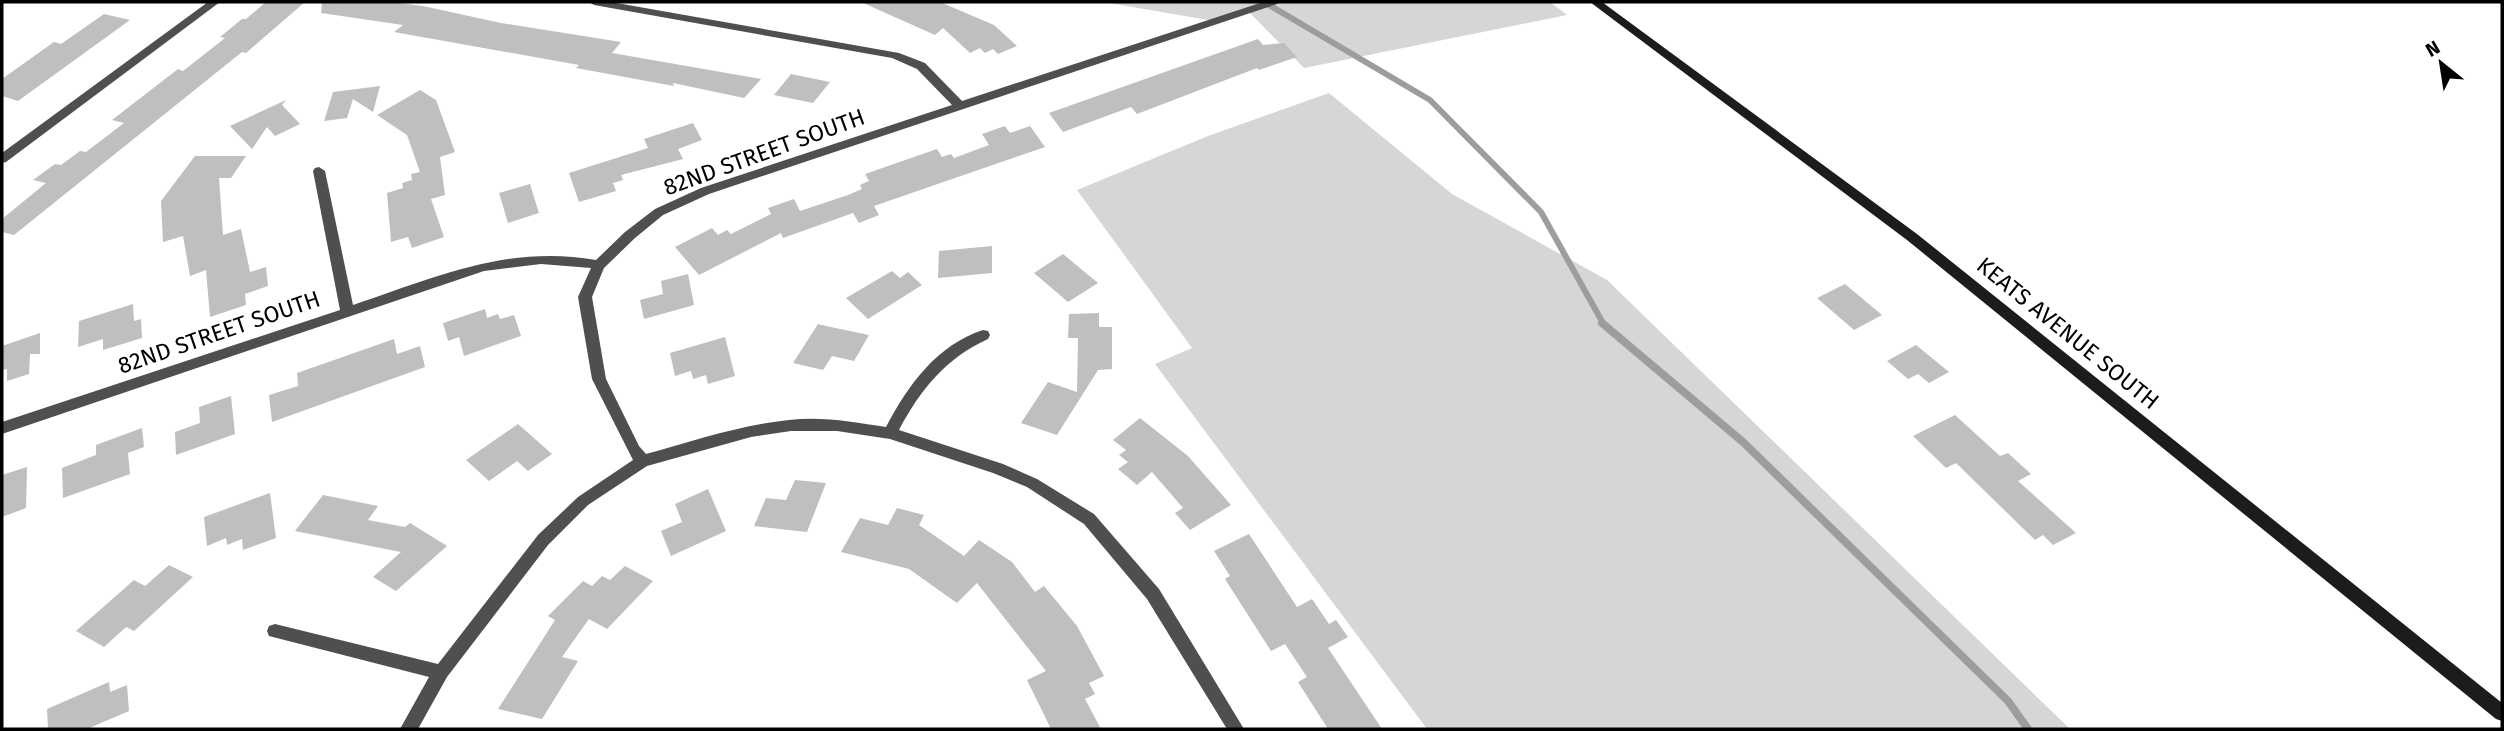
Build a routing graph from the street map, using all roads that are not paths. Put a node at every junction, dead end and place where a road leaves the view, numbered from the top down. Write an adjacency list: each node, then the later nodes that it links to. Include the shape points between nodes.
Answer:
1 (215, 2): 6 (street)
2 (594, 2): 5 (street, via 895,55 921,66)
3 (1273, 2): 5 (street, 82ND STREET SOUTH)
4 (1595, 2): 16 (main road, KEATS AVENUE SOUTH, via 1912,237)
5 (960, 106): 8 (street, 82ND STREET SOUTH, via 678,201 630,235)
6 (2, 159)
7 (319, 171): 9 (street)
8 (599, 265): 9 (street, 82ND STREET SOUTH, via 573,260 510,261); 13 (street, via 585,297 599,379)
9 (347, 311): 11 (street, 82ND STREET SOUTH)
10 (983, 335): 12 (street, via 966,342 923,378)
11 (2, 428)
12 (890, 433): 13 (street, via 837,425 791,425 751,431); 18 (street, via 1021,478 1089,519 1153,594)
13 (643, 461): 15 (street, via 583,501 543,540)
14 (275, 631): 15 (street)
15 (441, 672): 17 (street)
16 (2502, 713)
17 (409, 729)
18 (1236, 729)

